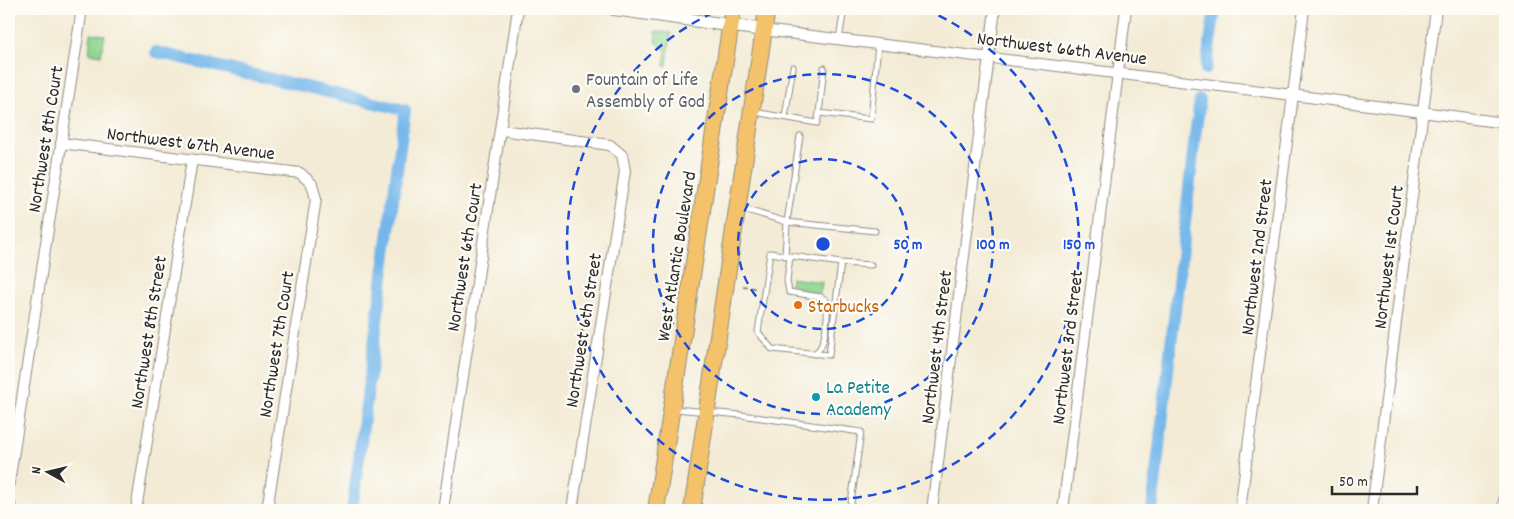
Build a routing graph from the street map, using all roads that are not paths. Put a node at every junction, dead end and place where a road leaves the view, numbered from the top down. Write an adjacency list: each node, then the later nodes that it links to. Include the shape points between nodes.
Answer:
1 (82, 9): 27 (street, Northwest 8th Court)
2 (518, 9): 25 (street, Northwest 6th Court)
3 (614, 9): 10 (street, Northwest 66th Avenue)
4 (767, 9): 12 (main road)
5 (844, 9): 13 (lane)
6 (995, 9): 15 (street, Northwest 4th Street)
7 (1126, 9): 18 (street, Northwest 3rd Street)
8 (1304, 9): 19 (street, Northwest 2nd Street)
9 (1436, 9): 22 (street, Northwest 1st Court)
10 (650, 11): 11 (street, Northwest 66th Avenue)
11 (732, 16): 12 (street, Northwest 66th Avenue); 37 (main road, West Atlantic Boulevard)
12 (763, 30): 13 (street, Northwest 66th Avenue); 20 (main road)
13 (839, 39): 14 (street, Northwest 66th Avenue)
14 (878, 44): 15 (street, Northwest 66th Avenue); 21 (lane, via 871,119)
15 (989, 57): 18 (street, Northwest 66th Avenue); 50 (street, Northwest 4th Street)
16 (793, 66): 23 (lane)
17 (824, 68): 21 (lane)
18 (1119, 74): 19 (street, Northwest 66th Avenue); 51 (street, Northwest 3rd Street)
19 (1293, 95): 22 (street, Northwest 66th Avenue); 52 (street, Northwest 2nd Street)
20 (751, 111): 23 (lane); 30 (main road)
21 (819, 113): 23 (lane, via 818,123)
22 (1423, 113): 24 (street, Northwest 66th Avenue); 53 (street, Northwest 1st Court)
23 (786, 117)
24 (1505, 123)
25 (500, 130): 45 (street, Northwest 6th Court); 46 (street, Northwest 6th Street, via 610,145 622,155 625,171)
26 (800, 136): 31 (lane)
27 (61, 143): 28 (street, Northwest 67th Avenue); 39 (street, Northwest 8th Court)
28 (192, 160): 29 (street, Northwest 67th Avenue, via 300,173); 43 (street, Northwest 8th Street)
29 (312, 184): 44 (street, Northwest 7th Court, via 316,200)
30 (737, 208): 31 (lane); 38 (main road)
31 (787, 222): 32 (lane); 33 (lane)
32 (875, 232)
33 (787, 256): 34 (lane); 36 (lane, via 789,292 821,297 828,306 824,338 821,348); 36 (lane, via 770,253 758,332 772,349)
34 (841, 263): 35 (lane); 36 (lane, via 829,355)
35 (871, 265)
36 (814, 354)
37 (672, 408): 38 (lane); 47 (main road, West Atlantic Boulevard)
38 (706, 412): 48 (main road); 49 (lane, via 861,432)
39 (9, 483)
40 (1505, 490): 54 (street)
41 (9, 502): 42 (street)
42 (12, 510)
43 (136, 510)
44 (266, 510)
45 (442, 510)
46 (572, 510)
47 (656, 510)
48 (692, 510)
49 (850, 510)
50 (932, 510)
51 (1062, 510)
52 (1240, 510)
53 (1372, 510)
54 (1503, 510)

